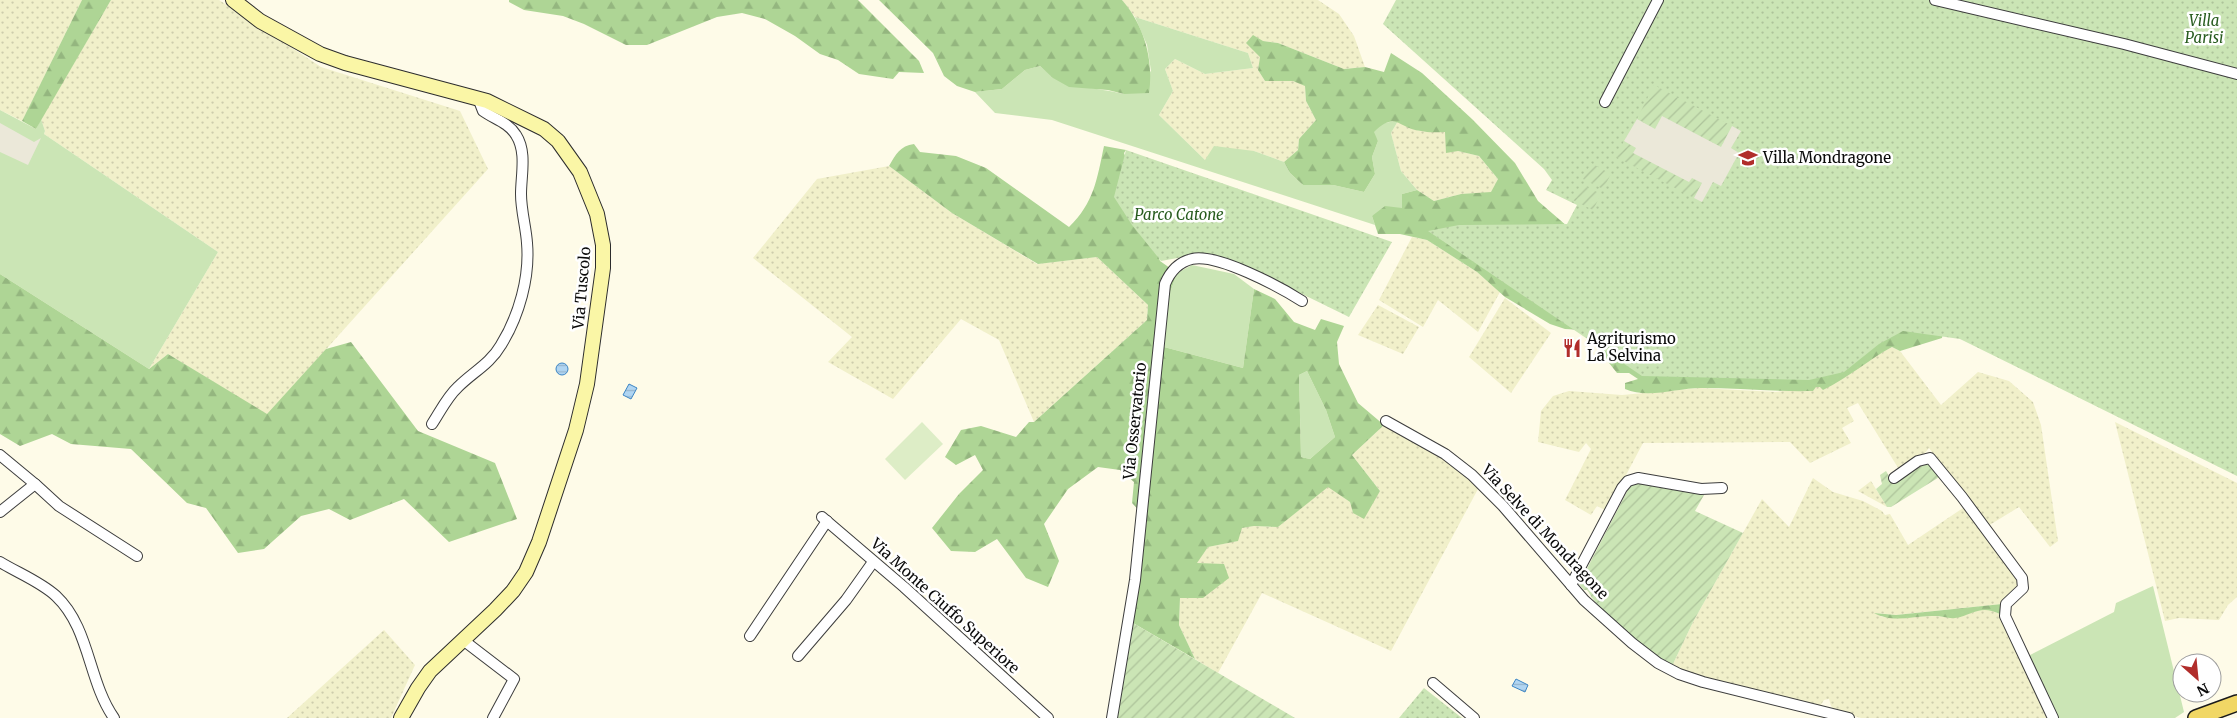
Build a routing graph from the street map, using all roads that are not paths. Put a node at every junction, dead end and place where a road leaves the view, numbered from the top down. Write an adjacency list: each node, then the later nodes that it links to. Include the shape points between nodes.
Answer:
1 (233, 0): 5 (street, Via Tuscolo, via 260,21 327,57)
2 (1658, 0): 6 (street)
3 (1935, 0): 4 (street)
4 (2237, 74)
5 (478, 98): 9 (street, via 483,111 508,125 520,142 521,207 527,243 525,275 515,316 500,346 486,365 456,389); 20 (street, Via Tuscolo, via 540,127 558,141 580,172 592,198 603,257 583,403 541,538 526,572 513,591)
6 (1605, 102)
7 (1302, 301): 28 (street, Via Osservatorio, via 1266,281 1207,259 1193,259 1181,264 1164,284 1135,580)
8 (1386, 421): 18 (street, Via Selve di Mondragone, via 1446,454 1472,475)
9 (432, 424)
10 (0, 455): 12 (street)
11 (1894, 478): 31 (street, via 1918,461 1930,458 2022,578 2023,588 2006,604 2005,616)
12 (35, 484): 14 (street); 15 (street, via 59,506)
13 (1722, 488): 18 (street, via 1701,489 1638,478 1628,481)
14 (0, 512)
15 (137, 556)
16 (0, 562): 24 (street, via 47,589 65,606 81,634 98,687)
17 (873, 562): 19 (street, Via Monte Ciuffo Superiore, via 824,519); 21 (street, via 846,600); 27 (street, Via Monte Ciuffo Superiore)
18 (1571, 585): 30 (street, Via Selve di Mondragone, via 1638,647 1679,674 1754,696)
19 (750, 636)
20 (463, 640): 25 (street, Via Tuscolo, via 426,675); 26 (street, via 514,680)
21 (798, 656)
22 (1433, 683): 29 (street)
23 (2237, 703): 32 (main road)
24 (114, 718)
25 (401, 718)
26 (493, 718)
27 (1048, 718)
28 (1112, 718)
29 (1474, 718)
30 (1849, 718)
31 (2053, 718)
32 (2196, 718)

